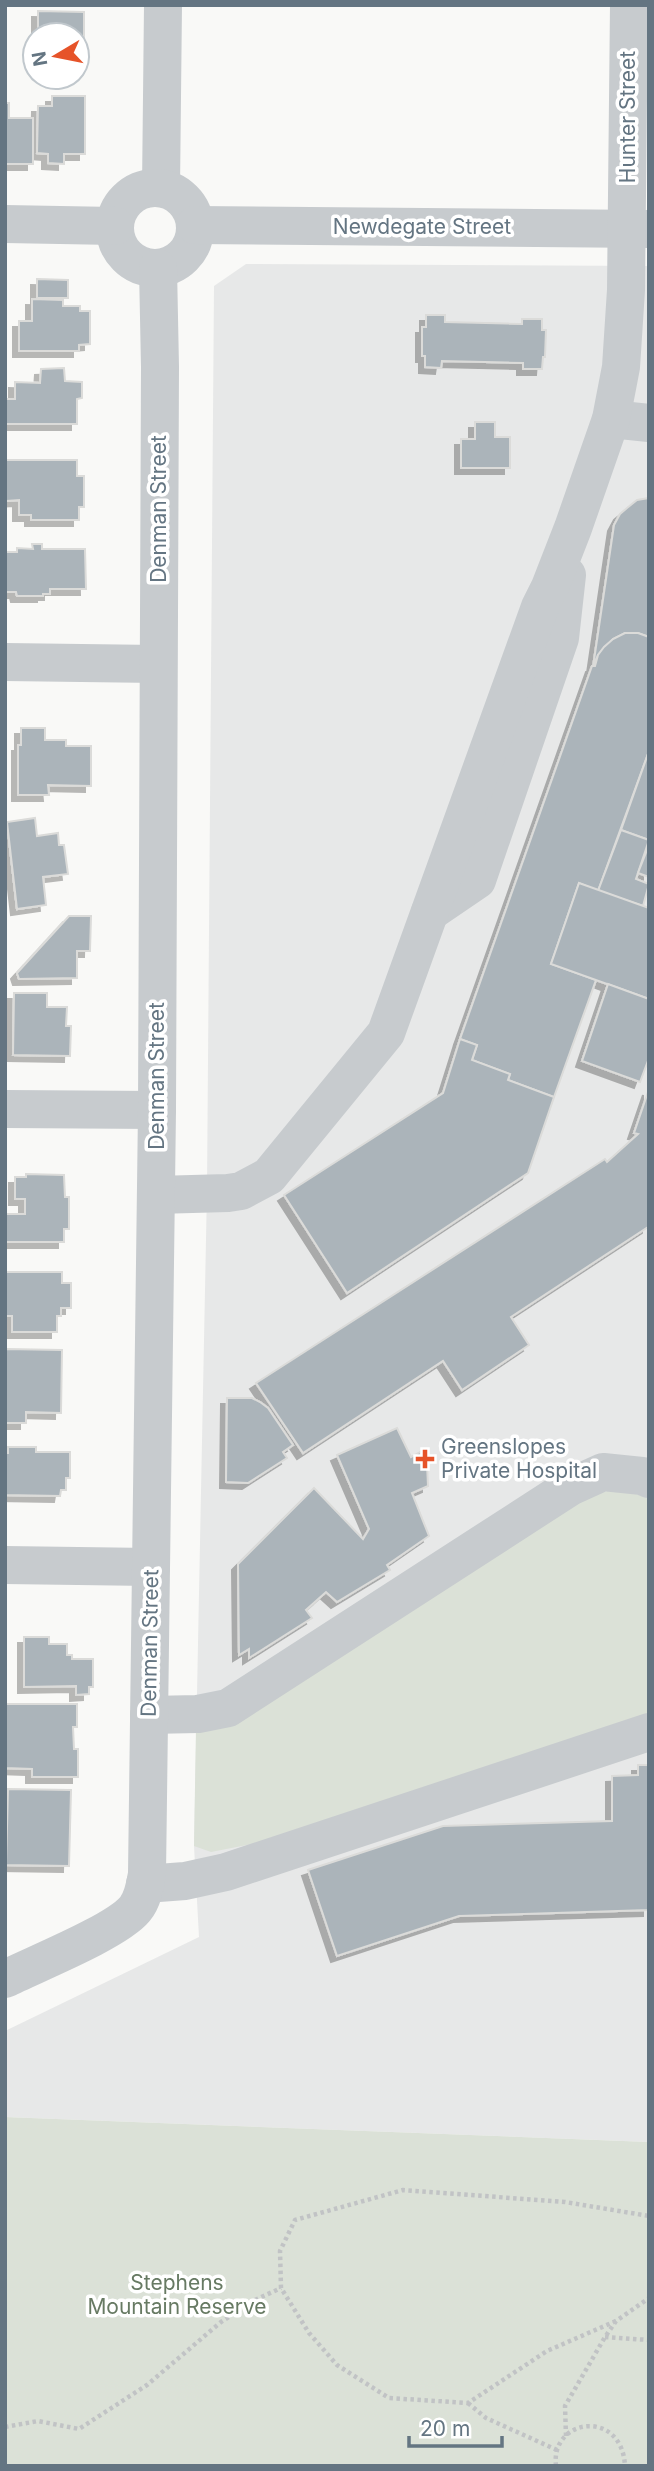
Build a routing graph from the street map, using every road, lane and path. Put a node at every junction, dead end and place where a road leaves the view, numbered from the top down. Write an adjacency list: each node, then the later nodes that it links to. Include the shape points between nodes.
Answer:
1 (163, 5): 3 (street)
2 (629, 5): 7 (street, Hunter Street)
3 (161, 188): 5 (street, via 185,200); 6 (street, via 135,193 118,213)
4 (5, 224): 6 (street)
5 (195, 225): 7 (street, Newdegate Street); 8 (street, via 194,237 181,259)
6 (115, 226): 8 (street, via 123,252 145,267)
7 (638, 229): 9 (street, Hunter Street)
8 (158, 268): 12 (street, Denman Street)
9 (611, 419): 10 (street); 15 (street, Hunter Street, via 573,528 559,638 477,880 429,912 386,1033 269,1176 241,1191)
10 (649, 424)
11 (5, 662): 12 (street)
12 (158, 664): 14 (street, Denman Street)
13 (5, 1109): 14 (street)
14 (157, 1110): 15 (street, Denman Street)
15 (156, 1195): 18 (street, Denman Street)
16 (649, 1479): 19 (street, via 603,1472 570,1486 228,1708)
17 (5, 1566): 18 (street)
18 (151, 1567): 19 (street, Denman Street)
19 (149, 1715): 21 (street, Denman Street)
20 (649, 1732): 21 (street, via 226,1872)
21 (145, 1884): 22 (street, via 129,1916)
22 (5, 1979)
23 (649, 2216): 24 (path, via 565,2202 403,2190 295,2220 280,2251)
24 (281, 2288): 29 (path, via 309,2333 337,2365 388,2398); 30 (path, via 221,2322 147,2385 79,2429 38,2421)
25 (649, 2298): 26 (path)
26 (616, 2321): 27 (path); 29 (path, via 547,2351)
27 (604, 2337): 28 (path); 31 (path, via 565,2406)
28 (649, 2340)
29 (468, 2403): 32 (path, via 486,2418)
30 (5, 2427)
31 (566, 2436): 32 (path); 34 (path, via 580,2427 603,2428 620,2443)
32 (557, 2450): 33 (path)
33 (556, 2466)
34 (625, 2466)

